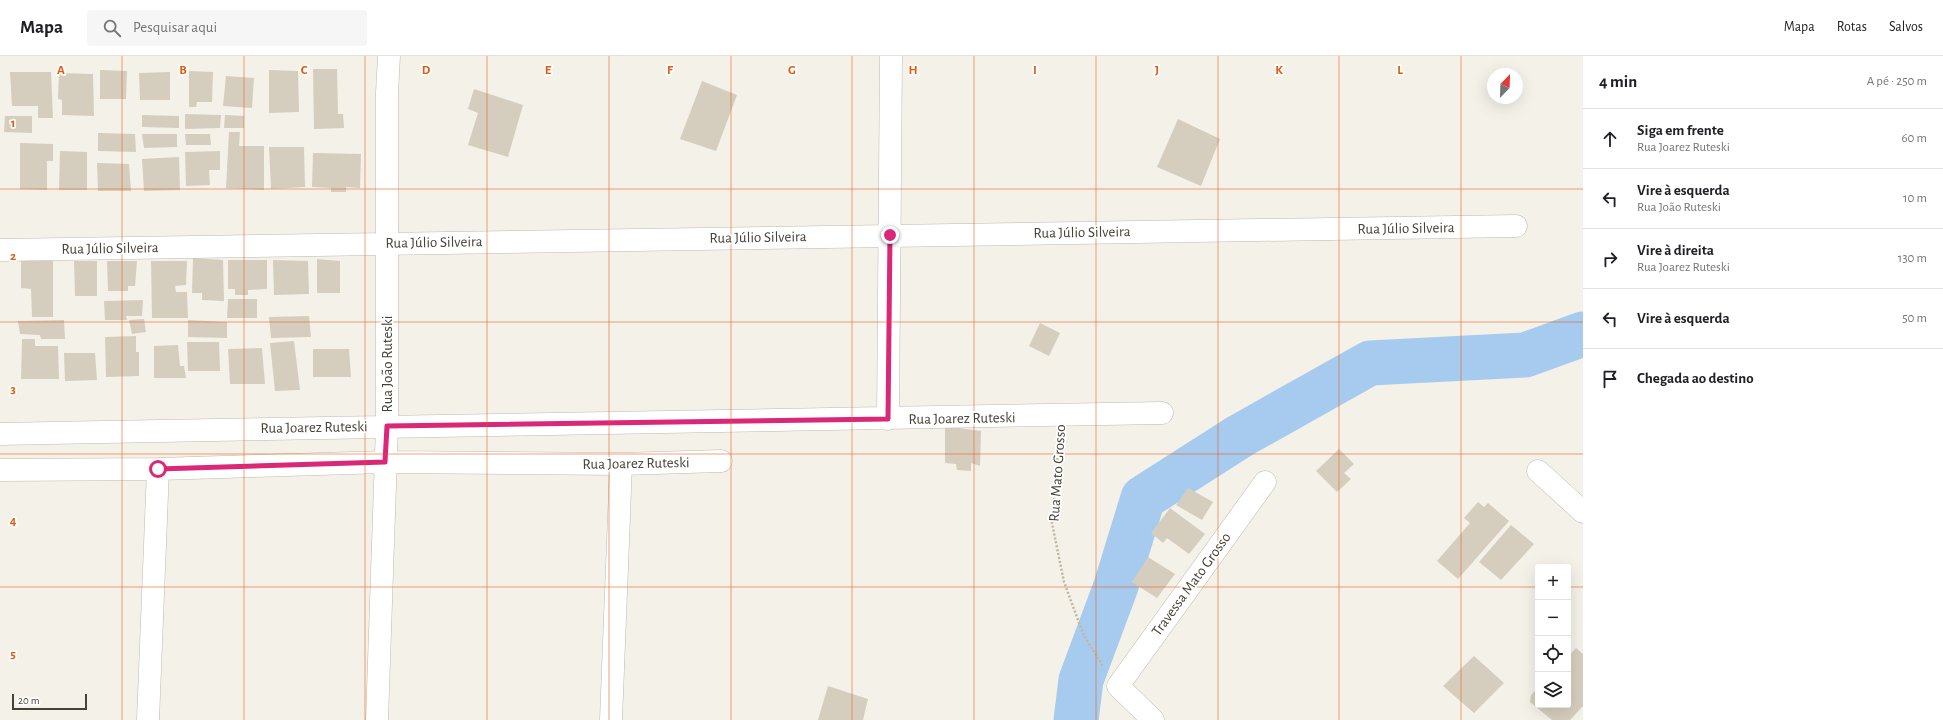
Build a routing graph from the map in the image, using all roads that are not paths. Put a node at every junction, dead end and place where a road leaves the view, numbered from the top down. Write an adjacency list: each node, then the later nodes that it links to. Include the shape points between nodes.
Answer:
1 (389, 56): 5 (street, Rua João Ruteski, via 386,93)
2 (891, 56): 4 (street)
3 (1516, 226): 4 (street, Rua Júlio Silveira)
4 (890, 235): 5 (street, Rua Júlio Silveira); 8 (street)
5 (386, 243): 6 (street, Rua Júlio Silveira); 9 (street, Rua João Ruteski)
6 (0, 250)
7 (1162, 413): 8 (street, Rua Joarez Ruteski)
8 (888, 419): 9 (street, Rua Joarez Ruteski)
9 (387, 426): 10 (street, Rua Joarez Ruteski); 12 (street, Rua João Ruteski)
10 (0, 434)
11 (721, 461): 13 (street, Rua Joarez Ruteski)
12 (385, 462): 13 (street, Rua Joarez Ruteski); 14 (street, Rua Joarez Ruteski); 20 (street, Rua João Ruteski)
13 (621, 464): 21 (street)
14 (158, 469): 15 (street, Rua Joarez Ruteski); 19 (street)
15 (0, 470)
16 (1538, 471): 18 (street)
17 (1265, 482): 22 (street, Travessa Mato Grosso, via 1118,686)
18 (1583, 512)
19 (148, 720)
20 (377, 720)
21 (611, 720)
22 (1153, 720)

